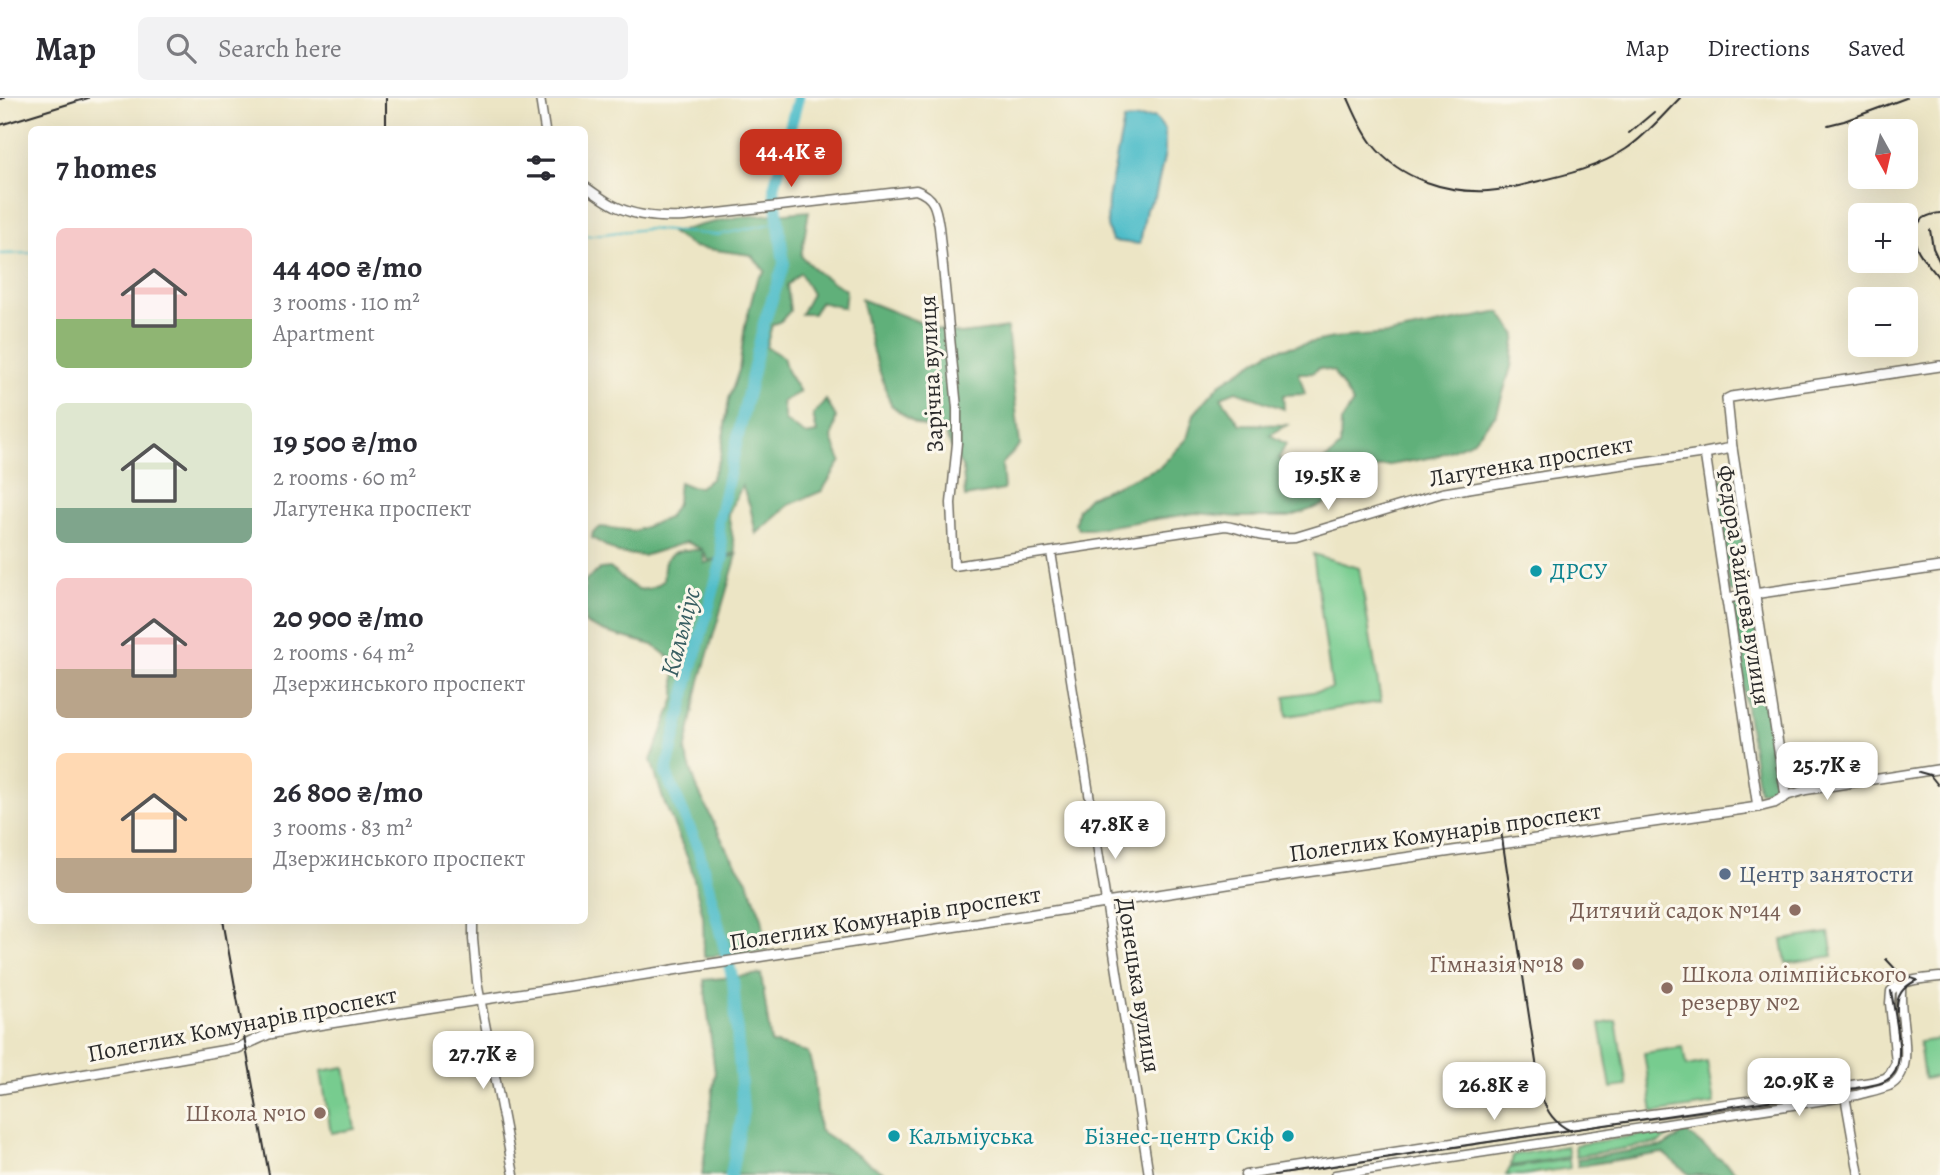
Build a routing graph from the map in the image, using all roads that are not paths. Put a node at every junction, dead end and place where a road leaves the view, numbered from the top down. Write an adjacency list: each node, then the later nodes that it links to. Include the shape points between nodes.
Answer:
1 (540, 98): 2 (street)
2 (544, 126)
3 (588, 189): 8 (street, Зарічна вулиця, via 617,207 654,217 916,190 926,193 937,211 957,408 951,503)
4 (1940, 366): 5 (main road, via 1731,397 1726,404)
5 (1732, 448): 6 (main road, Лагутенка проспект); 10 (main road, Федора Зайцева вулиця)
6 (1705, 453): 7 (street, Лагутенка проспект, via 1443,493 1296,537 1275,539 1225,526); 11 (main road, Федора Зайцева вулиця)
7 (1051, 552): 8 (street, Лагутенка проспект); 15 (street, Донецька вулиця)
8 (954, 566)
9 (1940, 567): 10 (main road)
10 (1755, 594): 11 (main road); 13 (main road, Федора Зайцева вулиця)
11 (1726, 598): 14 (main road, Федора Зайцева вулиця)
12 (1940, 769): 13 (street, Полеглих Комунарів проспект)
13 (1786, 796): 14 (main road, Полеглих Комунарів проспект)
14 (1758, 807): 15 (main road, Полеглих Комунарів проспект)
15 (1107, 903): 19 (main road, Полеглих Комунарів проспект); 24 (street, Донецька вулиця)
16 (473, 924): 19 (street)
17 (1940, 977): 18 (street)
18 (1902, 983): 20 (street, via 1891,991 1894,1069 1885,1078); 22 (street, via 1906,1055 1902,1073 1889,1086)
19 (480, 1001): 21 (main road, Полеглих Комунарів проспект, via 298,1028 238,1048); 23 (street)
20 (1837, 1088): 22 (street); 25 (street)
21 (0, 1089)
22 (1845, 1096): 26 (street); 27 (street)
23 (514, 1175)
24 (1149, 1175)
25 (1245, 1175)
26 (1335, 1175)
27 (1859, 1175)

